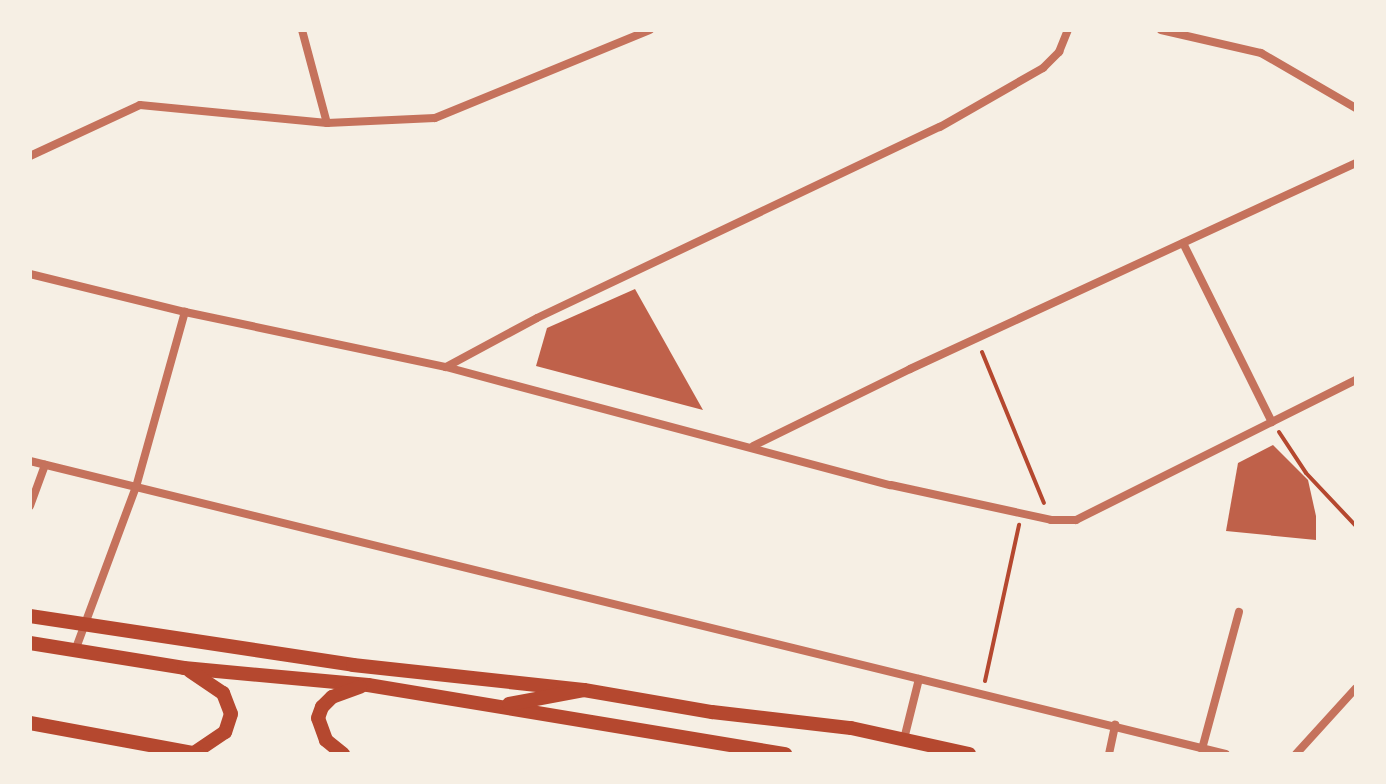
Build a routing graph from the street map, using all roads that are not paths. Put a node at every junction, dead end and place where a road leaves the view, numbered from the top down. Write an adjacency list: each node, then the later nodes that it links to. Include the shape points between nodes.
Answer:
1 (302, 30): 6 (street)
2 (650, 30): 6 (street, via 435,118)
3 (1068, 30): 12 (street, via 1059,52 1043,68 940,127 537,318)
4 (1161, 30): 5 (street, via 1261,53)
5 (1356, 108)
6 (327, 123): 7 (street, via 140,105)
7 (30, 156)
8 (1356, 163): 9 (street)
9 (1183, 243): 14 (street); 15 (street)
10 (30, 274): 11 (street)
11 (185, 312): 12 (street); 18 (street)
12 (446, 367): 15 (street)
13 (1356, 380): 14 (street)
14 (1272, 422): 15 (street, via 1076,520 1021,515)
15 (753, 446)
16 (30, 461): 17 (street)
17 (45, 465): 18 (street); 19 (street)
18 (136, 487): 22 (street); 26 (street)
19 (30, 506)
20 (1239, 612): 34 (street)
21 (30, 616): 22 (main road)
22 (85, 625): 24 (street); 29 (main road, via 460,679)
23 (30, 643): 24 (main road)
24 (76, 648): 25 (main road)
25 (184, 668): 27 (main road); 35 (main road, via 223,693 231,714 225,732)
26 (919, 679): 32 (street); 33 (street)
27 (368, 685): 30 (main road); 36 (main road, via 332,697 318,718 326,740)
28 (1356, 688): 41 (street)
29 (584, 690): 30 (main road); 33 (main road)
30 (500, 706): 37 (main road)
31 (30, 723): 35 (main road)
32 (1115, 725): 34 (street); 39 (street)
33 (904, 739): 38 (main road)
34 (1202, 749): 40 (street)
35 (196, 754)
36 (343, 754)
37 (785, 754)
38 (969, 754)
39 (1109, 754)
40 (1226, 754)
41 (1296, 754)

